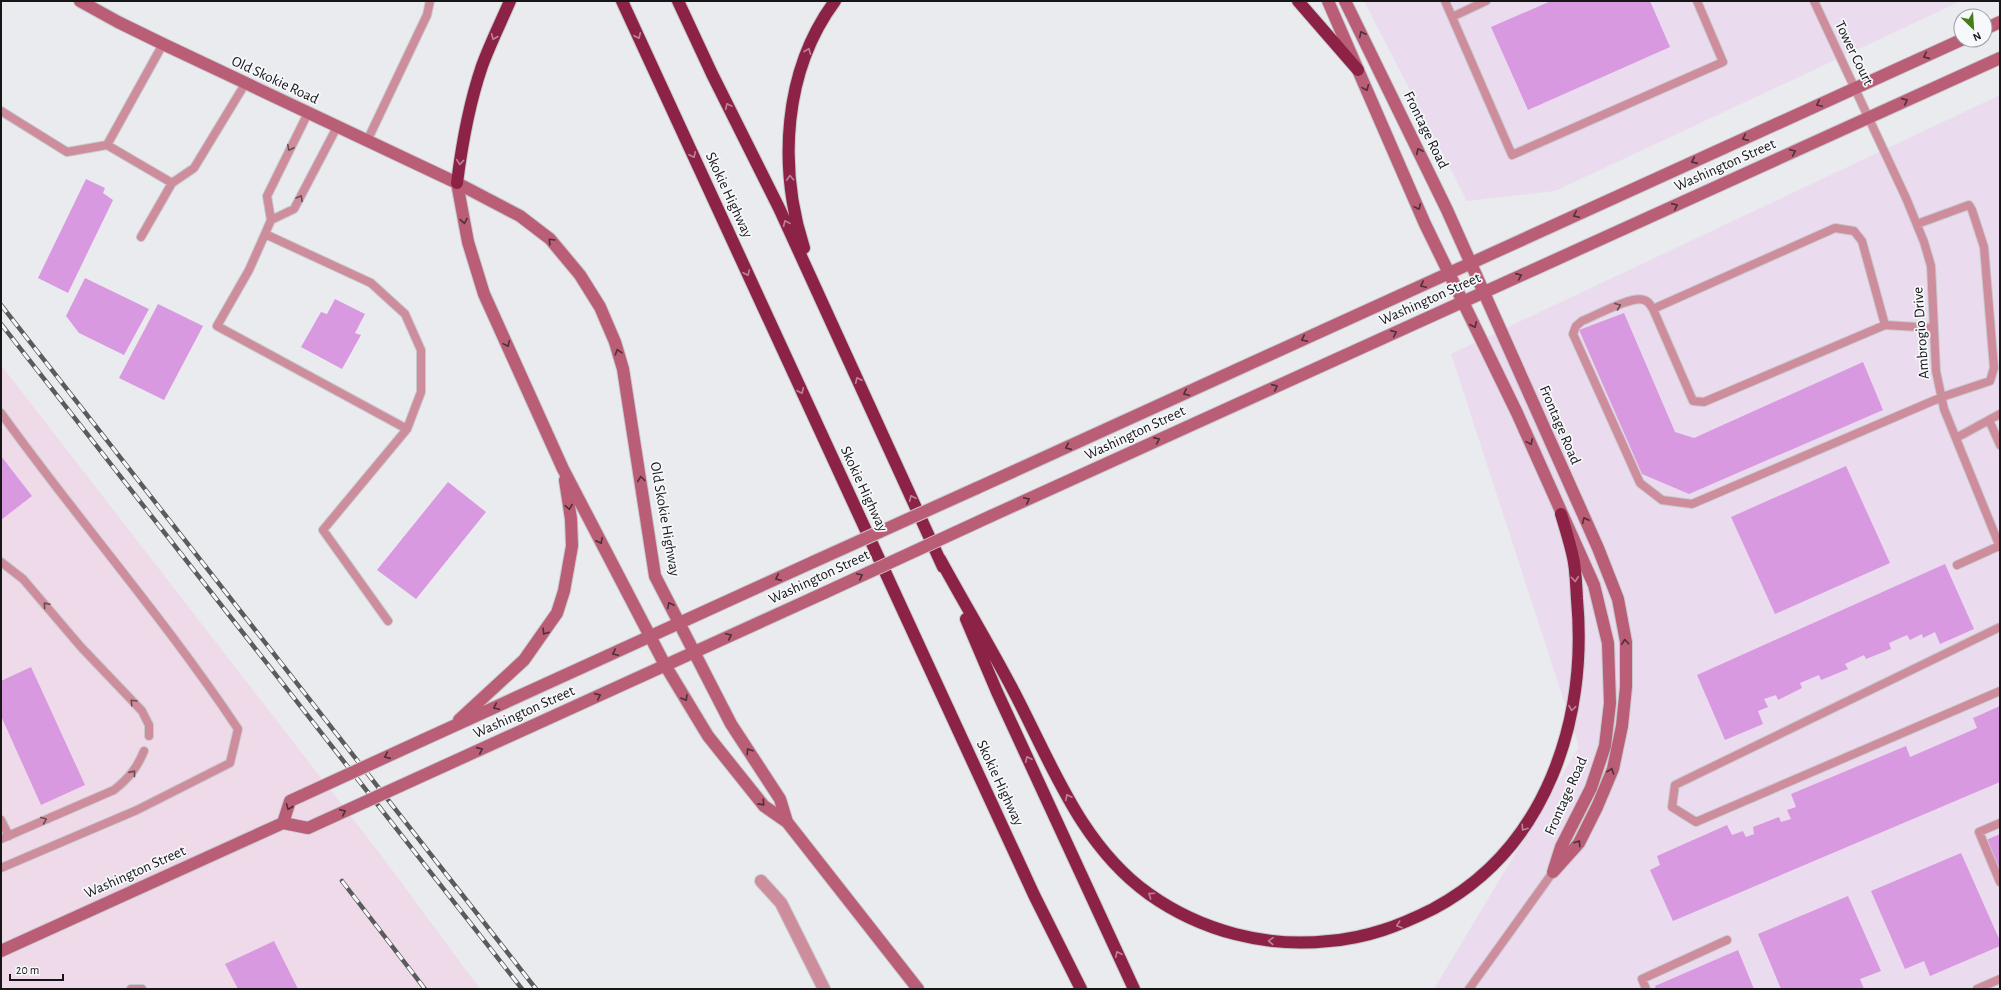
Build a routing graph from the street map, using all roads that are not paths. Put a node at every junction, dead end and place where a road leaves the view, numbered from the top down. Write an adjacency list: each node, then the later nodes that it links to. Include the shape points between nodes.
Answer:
1 (80, 1): 15 (main road, Old Skokie Road)
2 (430, 1): 25 (lane, via 427,15)
3 (510, 1): 28 (highway, one-way to 28, via 482,65 470,106 461,144)
4 (622, 1): 81 (highway, Skokie Highway, one-way to 81, via 1034,895)
5 (678, 1): 38 (highway, one-way to 5, via 779,208)
6 (836, 1): 38 (highway, one-way to 6, via 800,233 790,181 789,122 798,77 815,34)
7 (1298, 1): 18 (highway)
8 (1328, 1): 18 (main road, Frontage Road)
9 (1345, 1): 33 (main road, Frontage Road, one-way to 9)
10 (1445, 1): 14 (lane)
11 (1486, 1): 14 (lane)
12 (1697, 1): 14 (lane, via 1723,62 1512,155)
13 (1814, 1): 20 (lane, Tower Court)
14 (1452, 17)
15 (164, 44): 19 (main road, Old Skokie Road); 26 (lane)
16 (1953, 44): 20 (main road, Washington Street, one-way to 20)
17 (2000, 58): 23 (main road, Washington Street, one-way to 17)
18 (1358, 70): 34 (main road, Frontage Road, one-way to 34)
19 (245, 84): 22 (main road, Old Skokie Road); 27 (lane, via 194,168)
20 (1855, 88): 23 (lane, Tower Court); 33 (main road, Washington Street, one-way to 33)
21 (1, 111): 26 (lane, via 67,152)
22 (308, 113): 24 (main road, Old Skokie Road); 29 (lane, one-way to 29, via 267,196)
23 (1869, 117): 30 (lane, Ambrogio Drive); 35 (main road, Washington Street, one-way to 23)
24 (337, 127): 25 (main road, Old Skokie Road); 29 (lane, one-way to 24, via 294,209)
25 (367, 141): 28 (main road, Old Skokie Road)
26 (107, 145): 27 (lane)
27 (172, 183): 32 (lane)
28 (457, 183): 48 (main road, one-way to 48, via 468,242 484,294); 56 (main road, Old Skokie Highway, one-way to 28, via 655,576 623,369 600,307 580,275 550,239 520,216)
29 (271, 220): 31 (lane)
30 (1917, 224): 40 (lane, Ambrogio Drive, via 1931,266); 41 (lane, via 1969,205 1984,247 1994,368 1990,381)
31 (265, 234): 45 (lane, via 372,283 405,314 421,350 421,392); 45 (lane, via 249,270 217,326)
32 (141, 237)
33 (1471, 263): 34 (main road, Washington Street); 35 (main road, Frontage Road)
34 (1449, 273): 36 (main road, Frontage Road); 56 (main road, Washington Street, one-way to 56, bridge)
35 (1484, 292): 36 (main road, Washington Street); 71 (main road, Frontage Road, one-way to 35, via 1579,844 1613,769 1622,726 1626,687 1626,642 1618,599 1598,548)
36 (1462, 302): 49 (main road, Frontage Road, one-way to 49, via 1517,413); 59 (main road, Washington Street, one-way to 36, bridge)
37 (1653, 309): 39 (lane, via 1693,401 1704,402); 39 (lane, via 1835,228 1854,231 1862,241); 41 (lane, one-way to 37, via 1692,504 1662,500 1640,483 1573,334 1576,326 1582,321 1633,300 1643,299)
38 (825, 310): 52 (highway, one-way to 38)
39 (1885, 325): 40 (lane)
40 (1934, 328): 41 (lane, Ambrogio Drive, via 1936,371)
41 (1942, 397): 46 (lane, Ambrogio Drive)
42 (1, 413): 70 (lane, via 49,479 207,682 238,729 230,763 137,810)
43 (2000, 414): 44 (lane)
44 (1989, 420): 46 (lane); 47 (lane)
45 (407, 429): 55 (lane, via 323,530)
46 (1956, 438): 50 (lane, Ambrogio Drive)
47 (2000, 445)
48 (563, 469): 58 (main road, one-way to 58); 62 (main road, one-way to 62, via 571,519 572,546 564,592 557,613 524,660)
49 (1561, 514): 52 (highway, one-way to 52, via 1573,555 1580,627 1578,670 1571,715 1559,759 1538,808 1505,853 1479,879 1448,900 1403,924 1367,936 1311,943 1260,940 1215,929 1181,914 1149,895 1124,874 1098,847 1081,822 1012,689); 71 (main road, Frontage Road, via 1594,585 1608,643 1610,703 1604,746 1591,788 1561,847)
50 (1996, 527): 51 (lane, Ambrogio Drive)
51 (2000, 547): 54 (lane)
52 (940, 559): 82 (highway, one-way to 52, via 997,692)
53 (1, 562): 63 (lane, one-way to 53, via 149,725 142,711 23,579)
54 (1957, 565)
55 (388, 621)
56 (679, 623): 58 (main road, Washington Street); 59 (main road, Old Skokie Highway)
57 (2000, 627): 61 (lane, via 1675,785 1672,807 1696,822)
58 (650, 636): 60 (main road); 62 (main road, Washington Street, one-way to 62)
59 (693, 652): 60 (main road, Washington Street); 66 (main road, Old Skokie Highway, one-way to 59, via 780,799 731,724)
60 (665, 665): 66 (main road, one-way to 66, via 708,736 764,806); 67 (main road, Washington Street, one-way to 60, bridge, via 308,828)
61 (2000, 691)
62 (451, 727): 67 (main road, Washington Street, one-way to 67, bridge, via 290,801)
63 (149, 736)
64 (144, 751): 69 (lane, one-way to 64, via 114,790 129,778)
65 (1, 820): 69 (lane)
66 (787, 822): 80 (main road)
67 (283, 823): 75 (main road, Washington Street)
68 (2000, 823): 73 (lane, via 1979,832)
69 (5, 837)
70 (1, 868)
71 (1553, 872): 83 (lane, Frontage Road)
72 (761, 881): 79 (street, via 781,903)
73 (2000, 882)
74 (1727, 940): 84 (lane, via 1642,979)
75 (1, 951)
76 (2000, 979): 85 (lane)
77 (131, 989): 78 (lane)
78 (142, 989)
79 (824, 989)
80 (918, 989)
81 (1081, 989)
82 (1134, 989)
83 (1470, 989)
84 (1646, 989)
85 (1977, 989)

